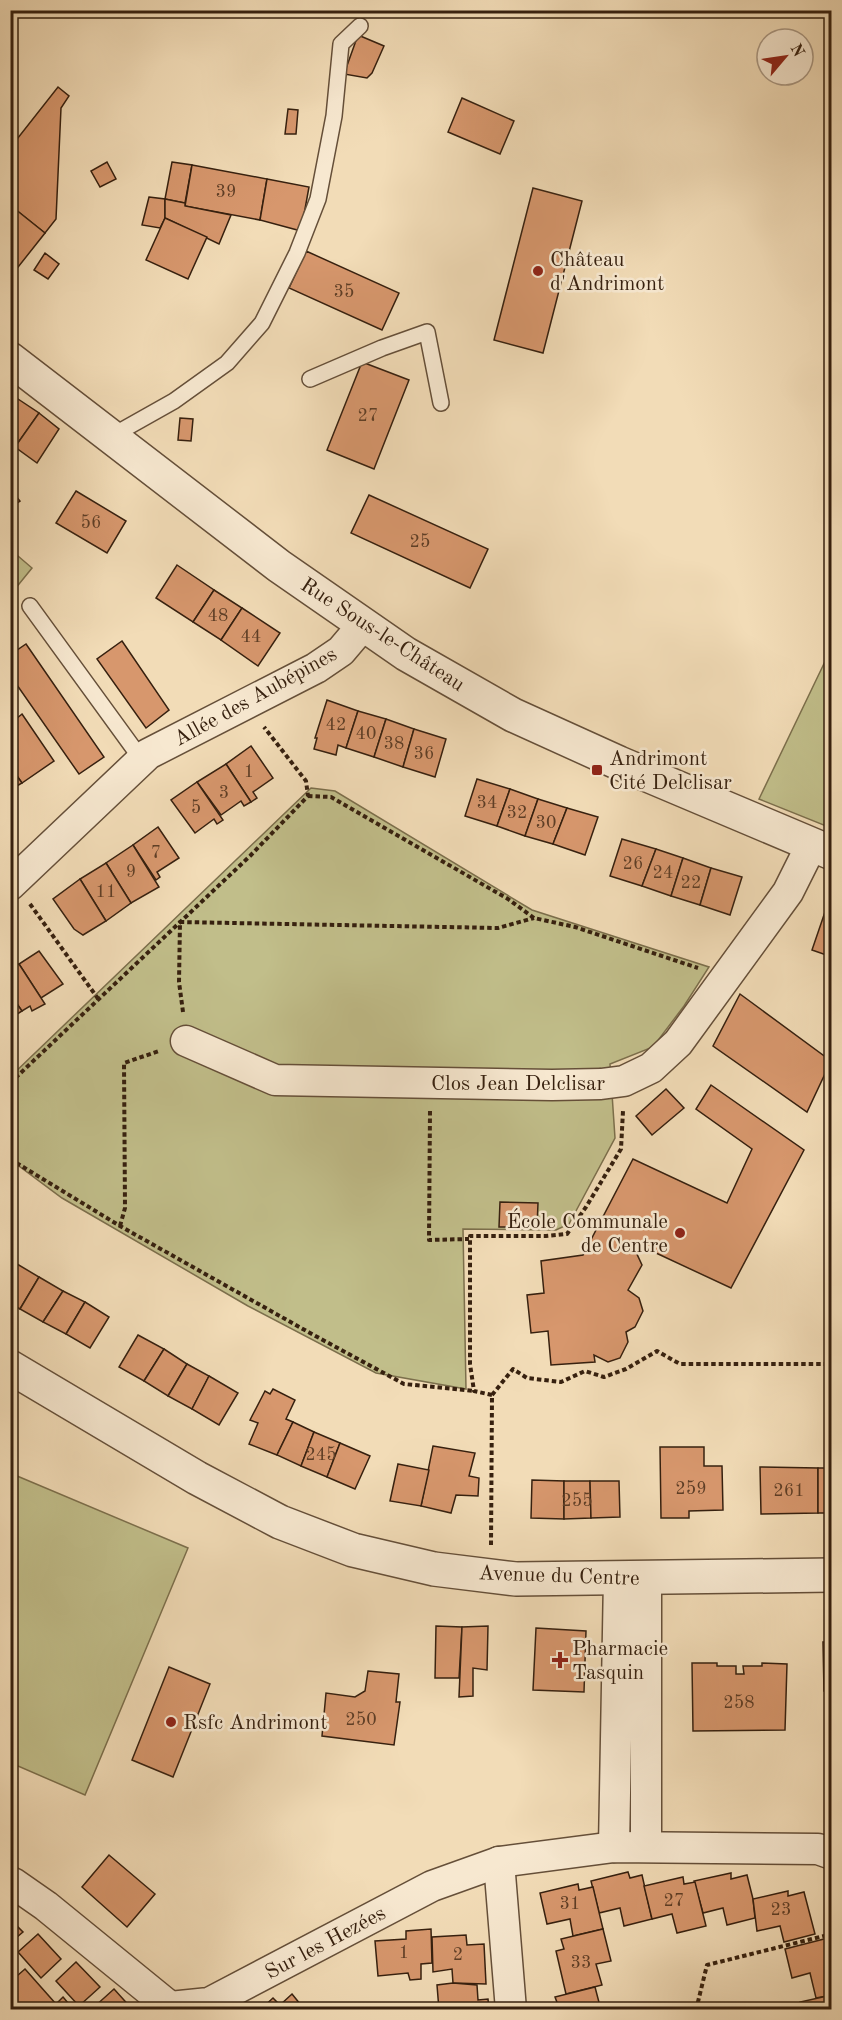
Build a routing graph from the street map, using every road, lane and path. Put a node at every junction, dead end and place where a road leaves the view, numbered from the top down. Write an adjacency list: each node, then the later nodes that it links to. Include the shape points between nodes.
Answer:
1 (360, 26): 5 (lane, via 341,44 334,117 318,199 297,253 262,323 227,363 174,401)
2 (10, 358): 5 (street, Rue Sous-le-Château)
3 (310, 379): 4 (lane, via 427,332)
4 (441, 404)
5 (110, 437): 7 (street, Rue Sous-le-Château)
6 (30, 606): 9 (lane)
7 (363, 625): 8 (street, Allée des Aubépines, via 341,651); 11 (street, Rue Sous-le-Château, via 513,715)
8 (246, 704): 9 (street, Allée des Aubépines); 10 (path, via 306,781)
9 (142, 760): 12 (street, Allée des Aubépines)
10 (308, 796): 13 (path, via 331,797); 14 (path)
11 (821, 850): 15 (street, Clos Jean Delclisar)
12 (12, 884): 16 (path, via 34,908)
13 (534, 918): 14 (path, via 498,928); 15 (path, via 575,927)
14 (180, 922): 16 (path); 17 (path, via 179,982)
15 (725, 976): 18 (street, Clos Jean Delclisar, via 678,1043 651,1068)
16 (99, 1000): 19 (path)
17 (186, 1041): 20 (street, Clos Jean Delclisar, via 275,1080); 22 (path, via 124,1064 125,1208)
18 (624, 1081): 20 (street, Clos Jean Delclisar); 23 (path, via 621,1149 567,1234)
19 (10, 1083)
20 (430, 1084): 23 (path, via 429,1240)
21 (10, 1159): 22 (path)
22 (120, 1226): 26 (path, via 404,1384)
23 (469, 1239): 26 (path, via 470,1364)
24 (831, 1364): 27 (path, via 680,1364 657,1351 604,1377 585,1371 561,1382 527,1378 513,1369)
25 (10, 1367): 28 (street, Avenue du Centre, via 197,1478 280,1522 353,1550 434,1569)
26 (474, 1391): 27 (path)
27 (492, 1395): 28 (path)
28 (490, 1575): 30 (street, Avenue du Centre, via 516,1579)
29 (831, 1575): 30 (street, Avenue du Centre)
30 (633, 1578): 31 (street); 32 (street)
31 (646, 1846): 32 (street, Sur les Hezées); 33 (street, Sur les Hezées, via 818,1849)
32 (614, 1847): 34 (street, Sur les Hezées)
33 (831, 1854)
34 (499, 1862): 35 (street, Sur les Hezées, via 432,1886 209,2003 170,2007 45,1906); 37 (street)
35 (10, 1883)
36 (831, 1934): 38 (path, via 707,1965)
37 (511, 2010)
38 (696, 2010)

